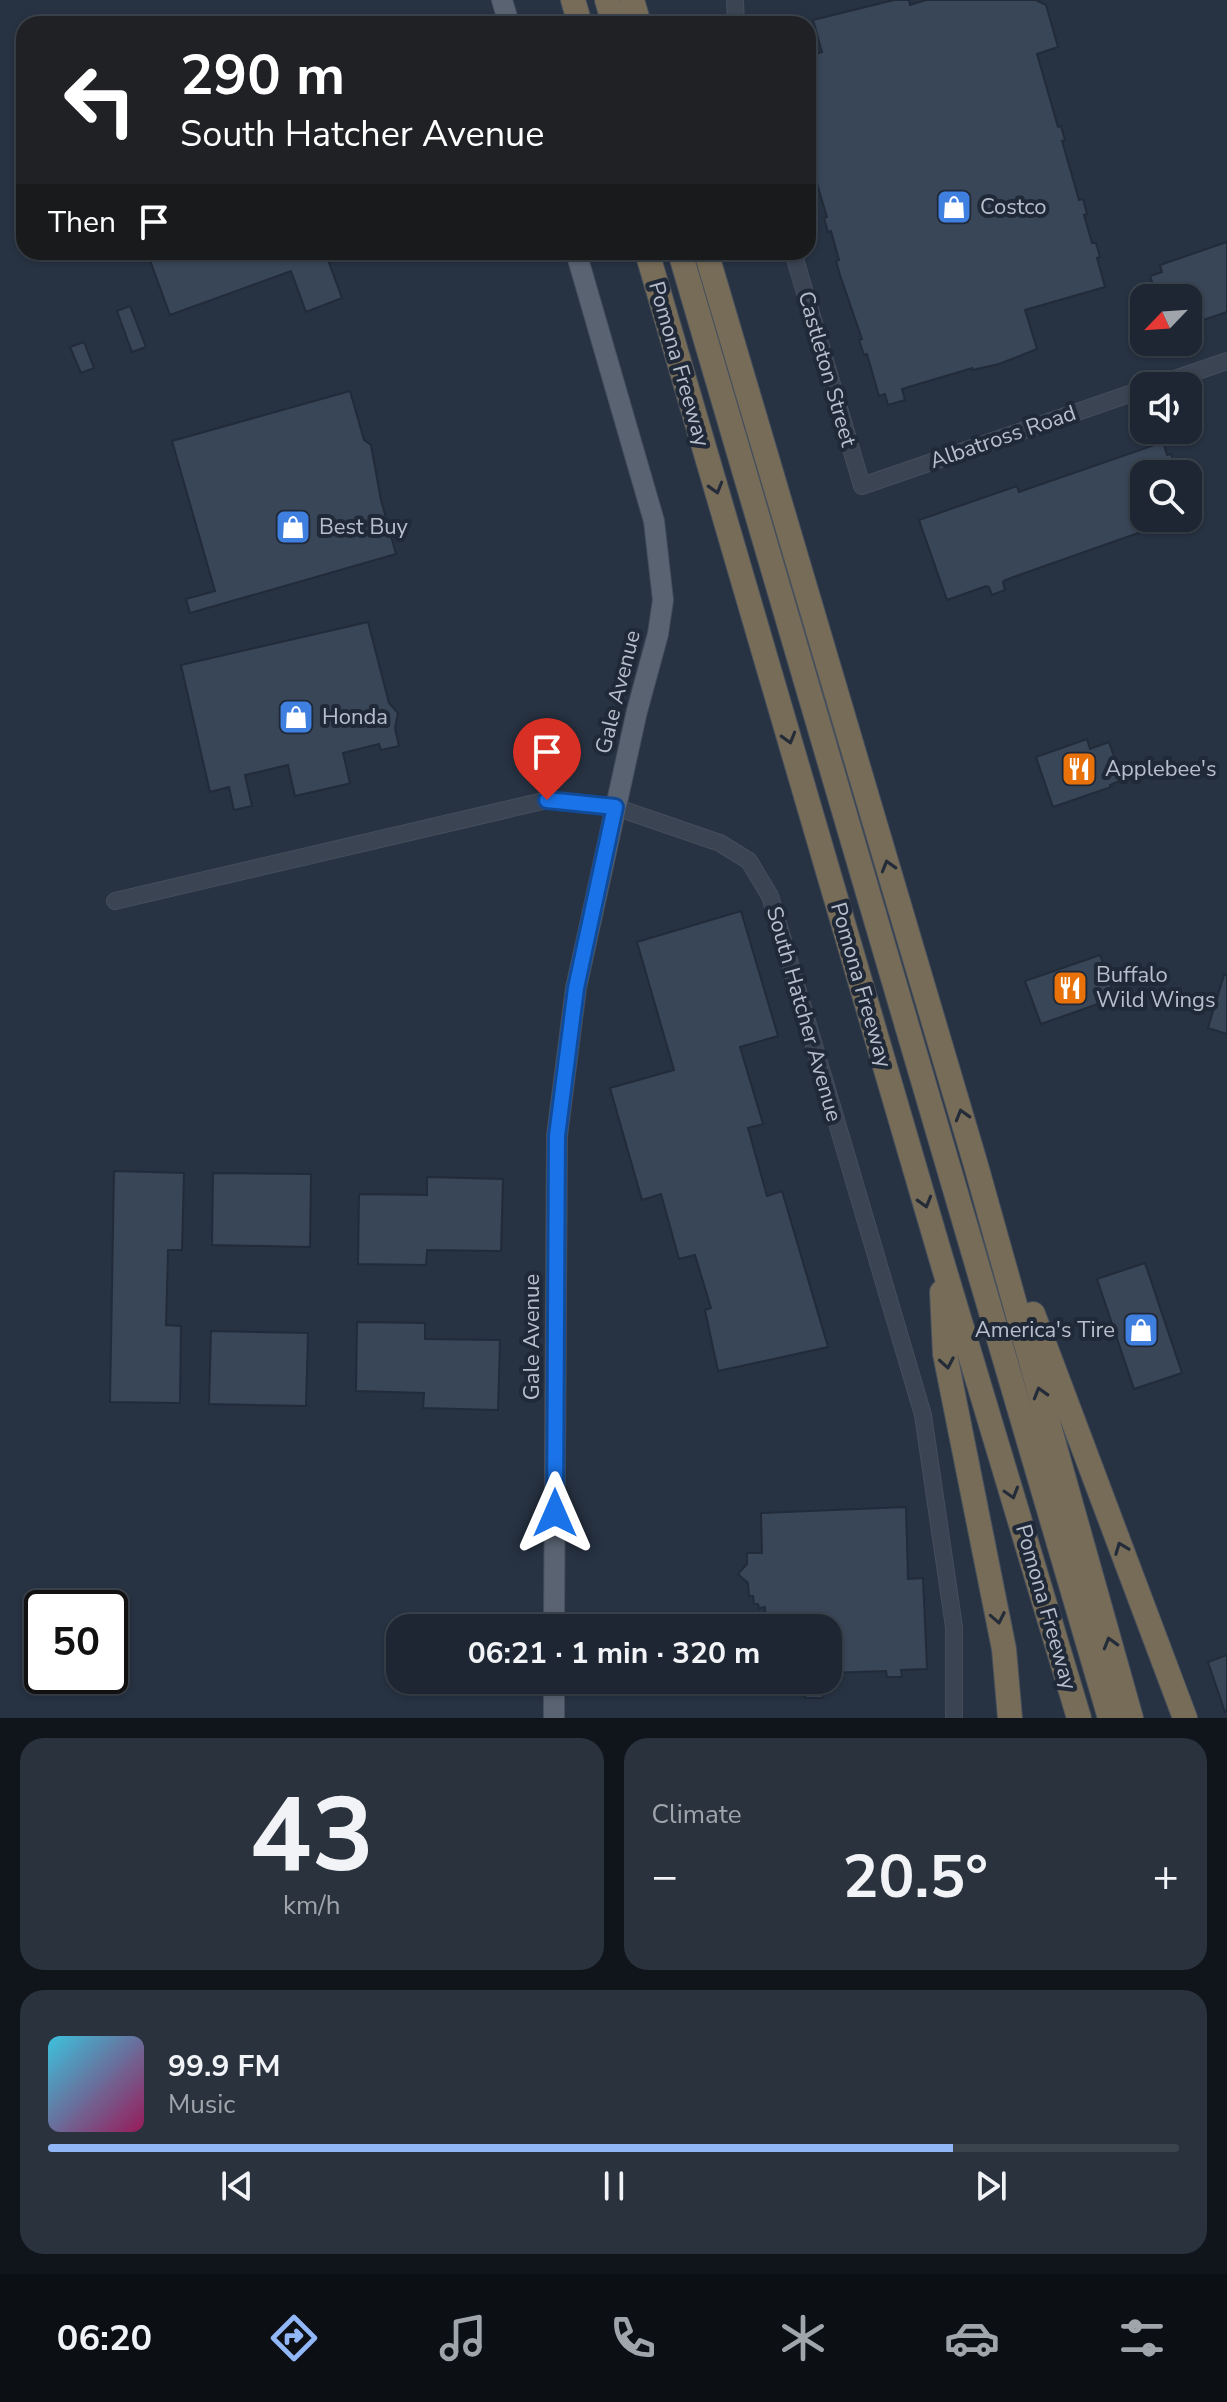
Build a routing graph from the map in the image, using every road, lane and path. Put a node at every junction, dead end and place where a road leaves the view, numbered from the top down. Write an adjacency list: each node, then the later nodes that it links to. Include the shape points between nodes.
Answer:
1 (578, 260): 11 (main road, Gale Avenue, via 654,521 663,600)
2 (649, 260): 14 (highway, Pomona Freeway, one-way to 14)
3 (670, 260): 22 (highway)
4 (682, 260): 17 (highway)
5 (708, 260): 13 (highway, one-way to 5)
6 (795, 260): 10 (street, Castleton Street)
7 (1227, 361): 8 (street)
8 (1195, 372)
9 (1130, 394): 10 (street, Albatross Road)
10 (862, 486)
11 (615, 807): 12 (street, South Hatcher Avenue, via 547,800); 15 (main road, Gale Avenue, via 576,988 557,1136); 19 (street, South Hatcher Avenue, via 720,843 749,861 770,896 923,1415 954,1627)
12 (115, 901)
13 (975, 1162): 17 (highway, one-way to 13); 23 (highway, one-way to 13)
14 (941, 1258): 20 (highway, one-way to 20, via 945,1354 1004,1649); 21 (highway, Pomona Freeway, one-way to 21)
15 (554, 1614)
16 (554, 1694): 18 (main road)
17 (1125, 1714)
18 (554, 1718)
19 (954, 1718)
20 (1010, 1718)
21 (1079, 1718)
22 (1098, 1718)
23 (1185, 1718)

